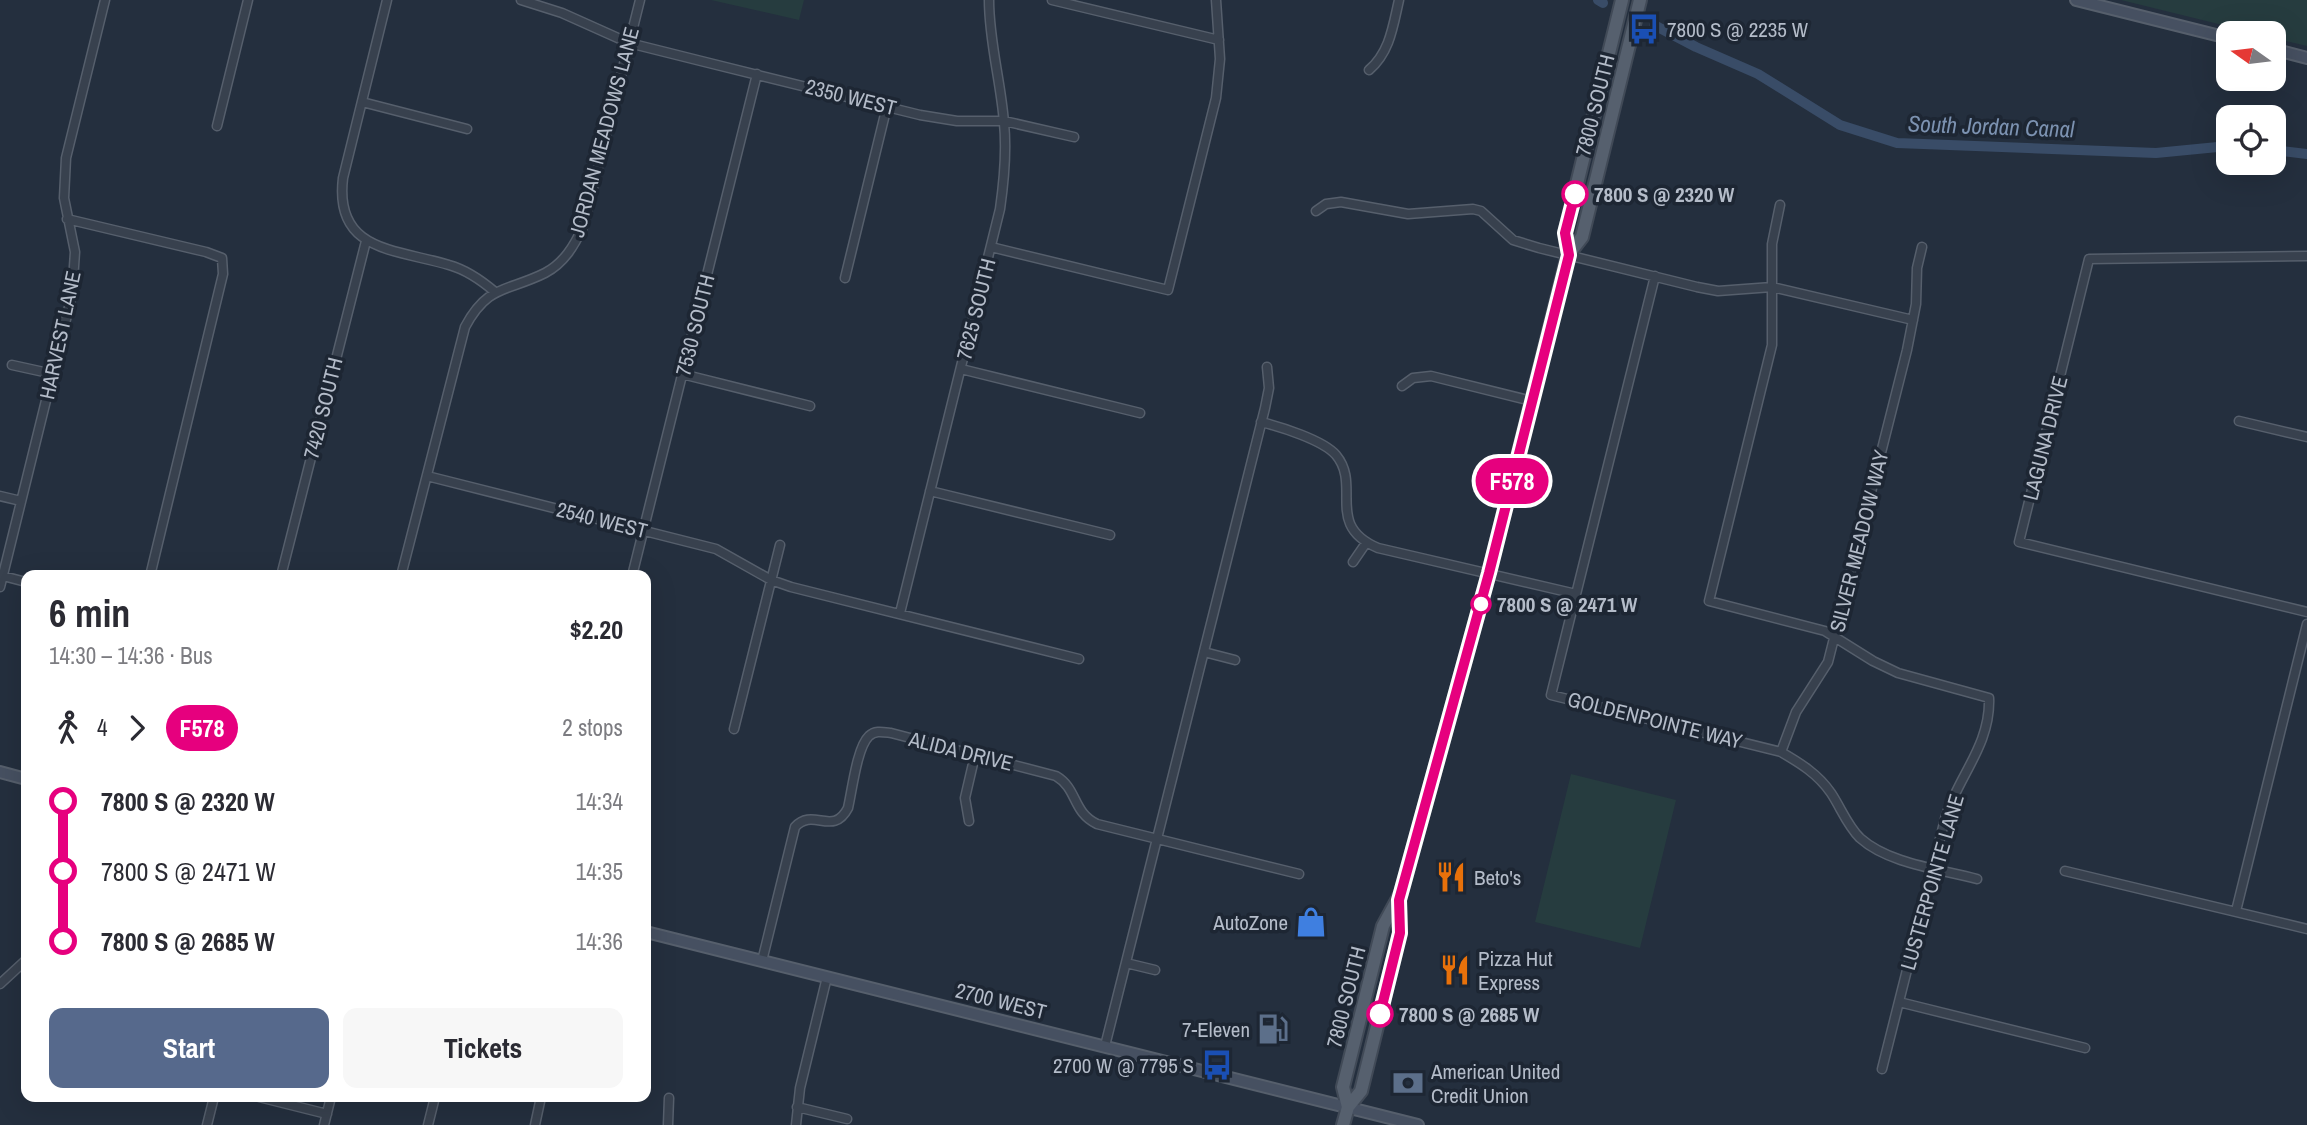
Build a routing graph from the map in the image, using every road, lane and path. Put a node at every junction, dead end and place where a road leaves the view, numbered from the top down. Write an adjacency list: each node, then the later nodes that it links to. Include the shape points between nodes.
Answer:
1 (105, 0): 28 (street, HARVEST LANE, via 66,158)
2 (248, 0): 23 (street)
3 (387, 0): 20 (street)
4 (521, 0): 15 (street, 2350 WEST)
5 (639, 0): 15 (street, JORDAN MEADOWS LANE)
6 (989, 0): 22 (street, 7625 SOUTH)
7 (1052, 0): 14 (street)
8 (1216, 0): 14 (street)
9 (1399, 0): 18 (street, via 1387,48)
10 (1622, 0): 32 (main road, 7800 SOUTH, via 1565,233)
11 (1640, 0): 32 (main road, 7800 SOUTH, via 1582,237)
12 (2076, 0): 13 (main road)
13 (2216, 35)
14 (1219, 40): 30 (street, via 1216,98 1168,290)
15 (629, 43): 19 (street, 2350 WEST); 37 (street, JORDAN MEADOWS LANE, via 576,241 569,254 546,272)
16 (2286, 52): 17 (main road)
17 (2307, 58)
18 (1369, 70)
19 (757, 74): 21 (street, 2350 WEST); 43 (street, 7530 SOUTH)
20 (362, 102): 24 (street); 29 (street, via 341,195 348,220)
21 (887, 106): 22 (street, 2350 WEST, via 939,118); 35 (street)
22 (1004, 121): 25 (street, 2350 WEST); 30 (street, 7625 SOUTH, via 1004,179)
23 (216, 126)
24 (467, 129)
25 (1074, 137)
26 (1780, 205): 36 (street, via 1773,230)
27 (1316, 211): 32 (street, via 1341,202 1408,214 1473,209 1513,240)
28 (67, 219): 42 (street, HARVEST LANE, via 75,275); 60 (street, via 222,258 223,274)
29 (366, 241): 37 (street, via 460,268); 61 (street, 7420 SOUTH)
30 (991, 247): 41 (street, 7625 SOUTH)
31 (1922, 247): 38 (street, SILVER MEADOW WAY)
32 (1569, 255): 34 (street); 45 (main road, 7800 SOUTH)
33 (2307, 256): 70 (street, LAGUNA DRIVE, via 2089,259 2019,541)
34 (1655, 276): 36 (street, via 1718,291); 69 (street, GOLDENPOINTE WAY)
35 (845, 278)
36 (1772, 287): 38 (street); 73 (street, via 1770,356 1709,601)
37 (495, 292): 51 (street, JORDAN MEADOWS LANE, via 465,327)
38 (1913, 320): 73 (street, SILVER MEADOW WAY)
39 (12, 365): 42 (street)
40 (1267, 367): 49 (street, via 1269,388)
41 (961, 369): 47 (street); 52 (street, 7625 SOUTH)
42 (53, 374): 54 (street, HARVEST LANE)
43 (682, 374): 46 (street); 55 (street, 7530 SOUTH)
44 (1402, 386): 45 (street, via 1431,376)
45 (1532, 401): 64 (main road, 7800 SOUTH)
46 (810, 406)
47 (1140, 413)
48 (2239, 421): 50 (street)
49 (1261, 422): 57 (street, via 1316,442 1336,456 1344,469 1347,516); 74 (street)
50 (2307, 437)
51 (427, 476): 55 (street, 2540 WEST); 62 (street, JORDAN MEADOWS LANE)
52 (930, 491): 56 (street); 71 (street, 7625 SOUTH)
53 (0, 496): 54 (street)
54 (21, 501): 65 (street, HARVEST LANE)
55 (643, 531): 63 (street, 7530 SOUTH); 66 (street, 2540 WEST, via 716,549)
56 (1110, 535)
57 (1366, 542): 59 (street); 64 (street)
58 (780, 545): 66 (street)
59 (1353, 562)
60 (151, 570)
61 (283, 570)
62 (403, 570)
63 (633, 570)
64 (1489, 573): 69 (street); 108 (main road, 7800 SOUTH, via 1399,900 1383,926 1343,1087)
65 (3, 576): 67 (street); 68 (street, HARVEST LANE)
66 (771, 580): 71 (street, 2540 WEST); 77 (street)
67 (21, 581)
68 (0, 587)
69 (1576, 594): 78 (street, GOLDENPOINTE WAY, via 1551,695)
70 (2307, 612)
71 (900, 614): 75 (street, 2540 WEST)
72 (2307, 624): 88 (street)
73 (1835, 636): 78 (street, SILVER MEADOW WAY, via 1829,662 1796,712); 84 (street, LUSTERPOINTE LANE, via 1898,673 1989,698 1982,742 1949,805)
74 (1204, 652): 76 (street); 83 (street)
75 (1079, 659)
76 (1235, 660)
77 (734, 729)
78 (1781, 752): 84 (street, GOLDENPOINTE WAY, via 1819,778 1849,825 1875,849)
79 (975, 755): 82 (street, via 965,798); 83 (street, ALIDA DRIVE, via 1056,776 1068,786 1078,809 1090,821); 91 (street, ALIDA DRIVE, via 891,733 870,734 844,816 833,822 808,819 796,827)
80 (0, 772): 81 (main road)
81 (21, 778)
82 (969, 821)
83 (1157, 840): 86 (street, ALIDA DRIVE); 92 (street)
84 (1933, 868): 87 (street, GOLDENPOINTE WAY); 97 (street, LUSTERPOINTE LANE)
85 (2065, 871): 88 (street)
86 (1299, 874)
87 (1977, 879)
88 (2236, 911): 89 (street)
89 (2307, 929)
90 (651, 933): 91 (main road, 2700 WEST)
91 (761, 961): 95 (main road, 2700 WEST)
92 (1126, 963): 94 (street); 98 (street)
93 (21, 965): 96 (street)
94 (1155, 970)
95 (827, 977): 98 (main road, 2700 WEST); 107 (street)
96 (0, 984)
97 (1899, 1002): 99 (street); 100 (street, LUSTERPOINTE LANE)
98 (1105, 1046): 108 (main road, 2700 WEST)
99 (2085, 1048)
100 (1882, 1069)
101 (669, 1098): 115 (street)
102 (213, 1102): 111 (street)
103 (279, 1102): 109 (street)
104 (330, 1102): 109 (street)
105 (434, 1102): 113 (street)
106 (540, 1102): 114 (street)
107 (797, 1107): 110 (street); 116 (street)
108 (1348, 1107): 117 (main road, 7800 SOUTH); 118 (main road, 2700 WEST)
109 (327, 1114): 112 (street)
110 (847, 1118)
111 (207, 1125)
112 (324, 1125)
113 (428, 1125)
114 (535, 1125)
115 (668, 1125)
116 (796, 1125)
117 (1343, 1125)
118 (1418, 1125)

